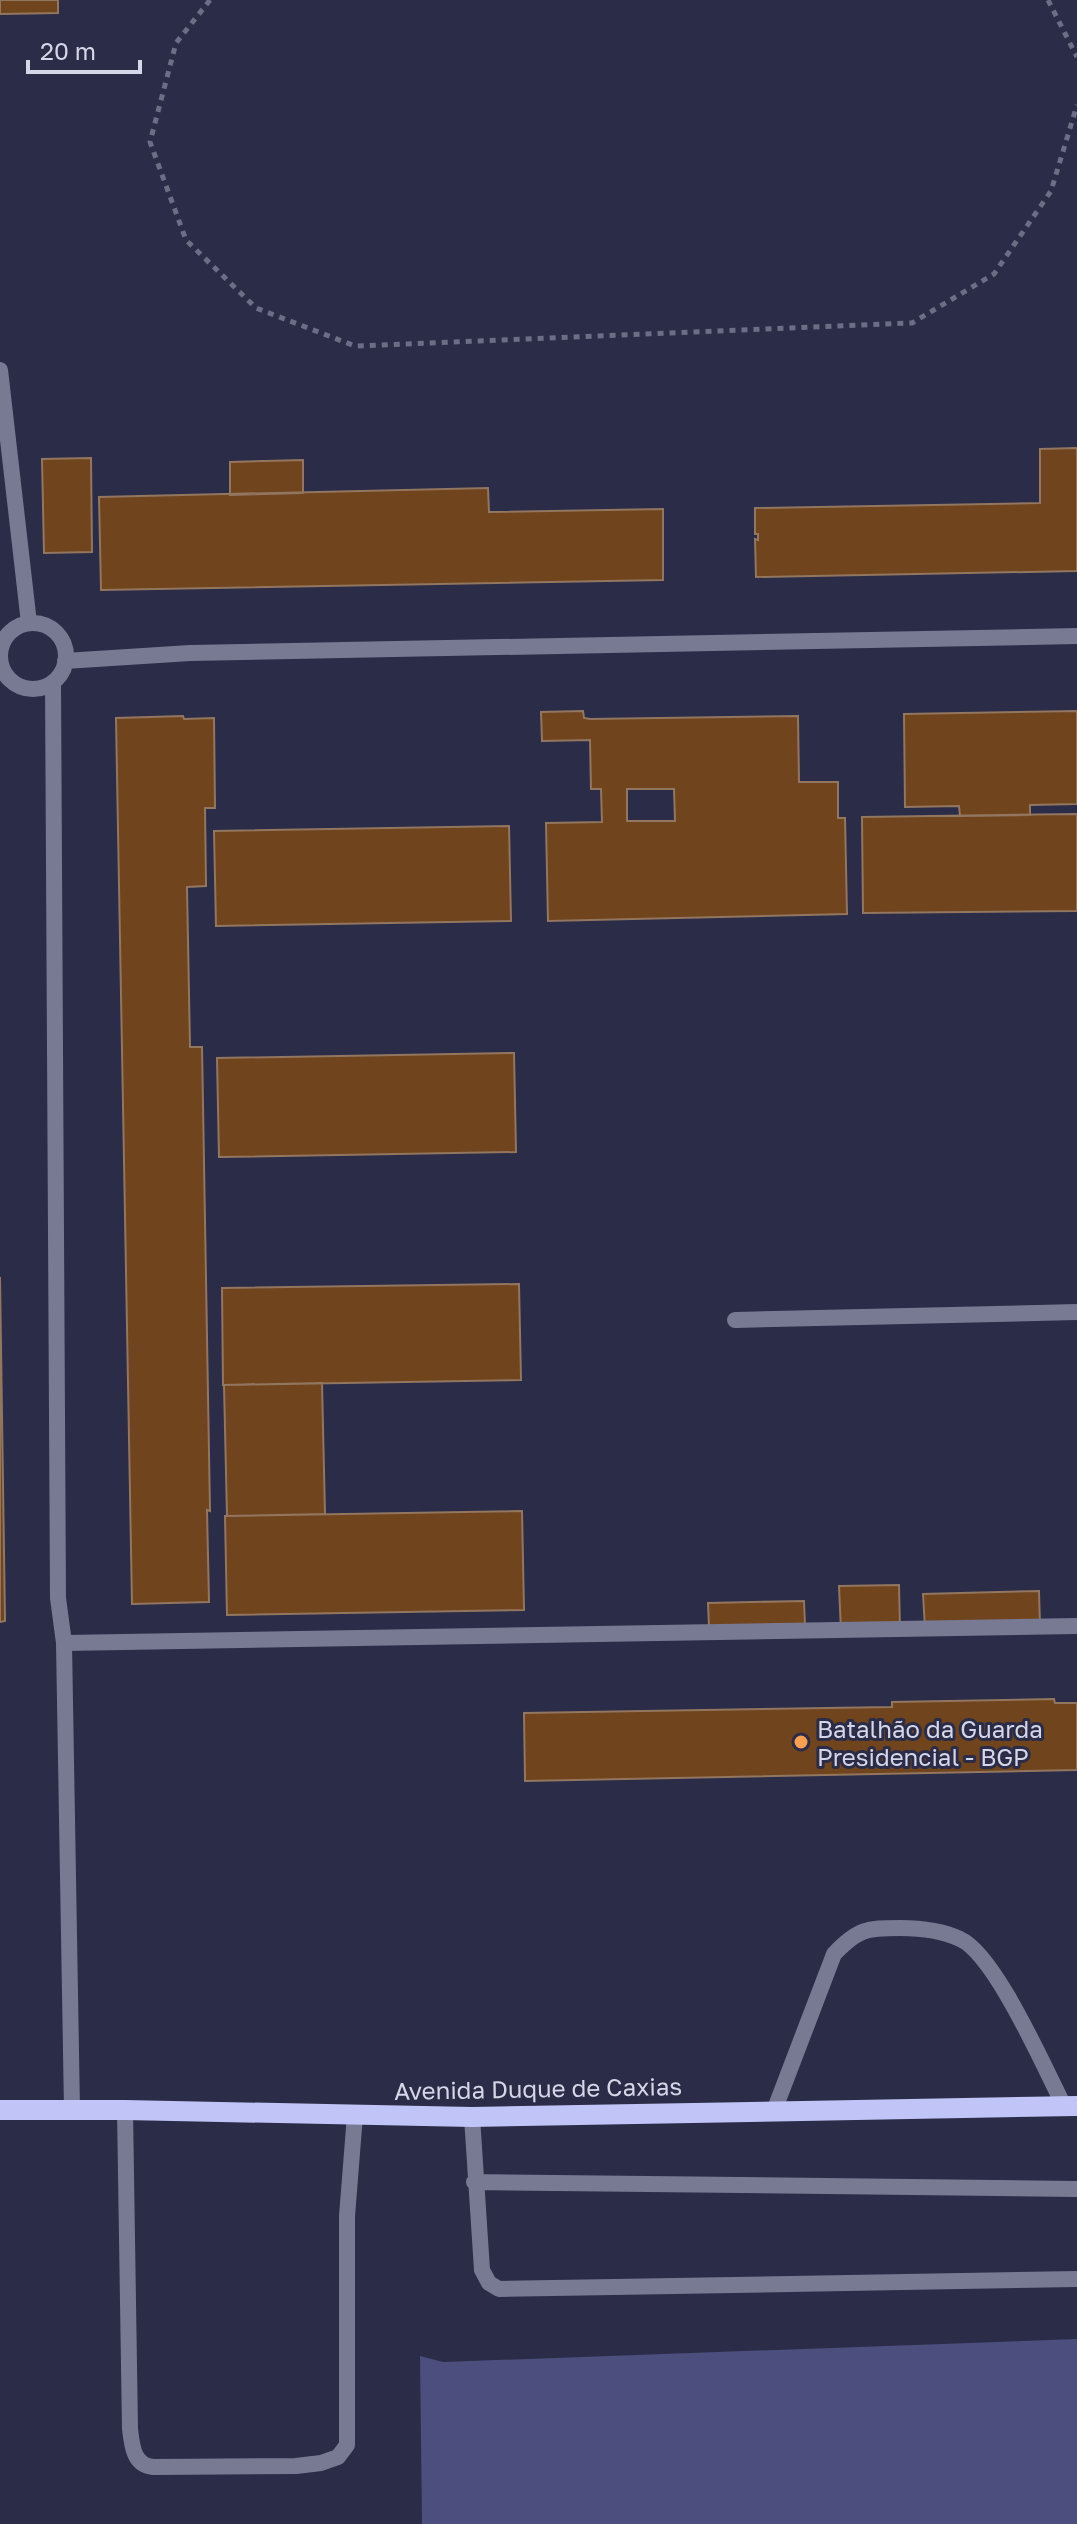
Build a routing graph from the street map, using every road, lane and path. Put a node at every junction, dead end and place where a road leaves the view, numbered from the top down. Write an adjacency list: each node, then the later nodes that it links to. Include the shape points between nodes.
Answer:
1 (210, 0): 4 (path, via 176,43 150,142 186,240 256,308 355,346 912,323 994,274 1051,191)
2 (1048, 0): 3 (path)
3 (1077, 57)
4 (1077, 105)
5 (0, 370): 6 (street)
6 (29, 623): 8 (street, via 56,633); 9 (street, via 5,638)
7 (1077, 636): 8 (street, via 190,653)
8 (65, 661): 10 (street)
9 (1, 666): 10 (street, via 7,677 29,689)
10 (53, 683): 14 (street, via 58,1582)
11 (1077, 1312): 12 (street)
12 (735, 1320)
13 (1077, 1626): 14 (street)
14 (64, 1643): 17 (street)
15 (1070, 2106): 19 (main road, Avenida Duque de Caxias); 19 (street, via 986,1960 962,1939 916,1928 874,1928 851,1936 834,1954)
16 (0, 2110): 17 (main road, Avenida Duque de Caxias)
17 (72, 2110): 18 (main road, Avenida Duque de Caxias)
18 (125, 2110): 20 (main road, Avenida Duque de Caxias); 20 (street, via 130,2429 138,2462 153,2467 296,2466 338,2457 347,2445 347,2216)
19 (774, 2111): 21 (main road, Avenida Duque de Caxias)
20 (355, 2115): 21 (main road, Avenida Duque de Caxias)
21 (472, 2117): 22 (street)
22 (474, 2182): 23 (street); 24 (street, via 482,2270 499,2289)
23 (1077, 2189)
24 (1077, 2279)

